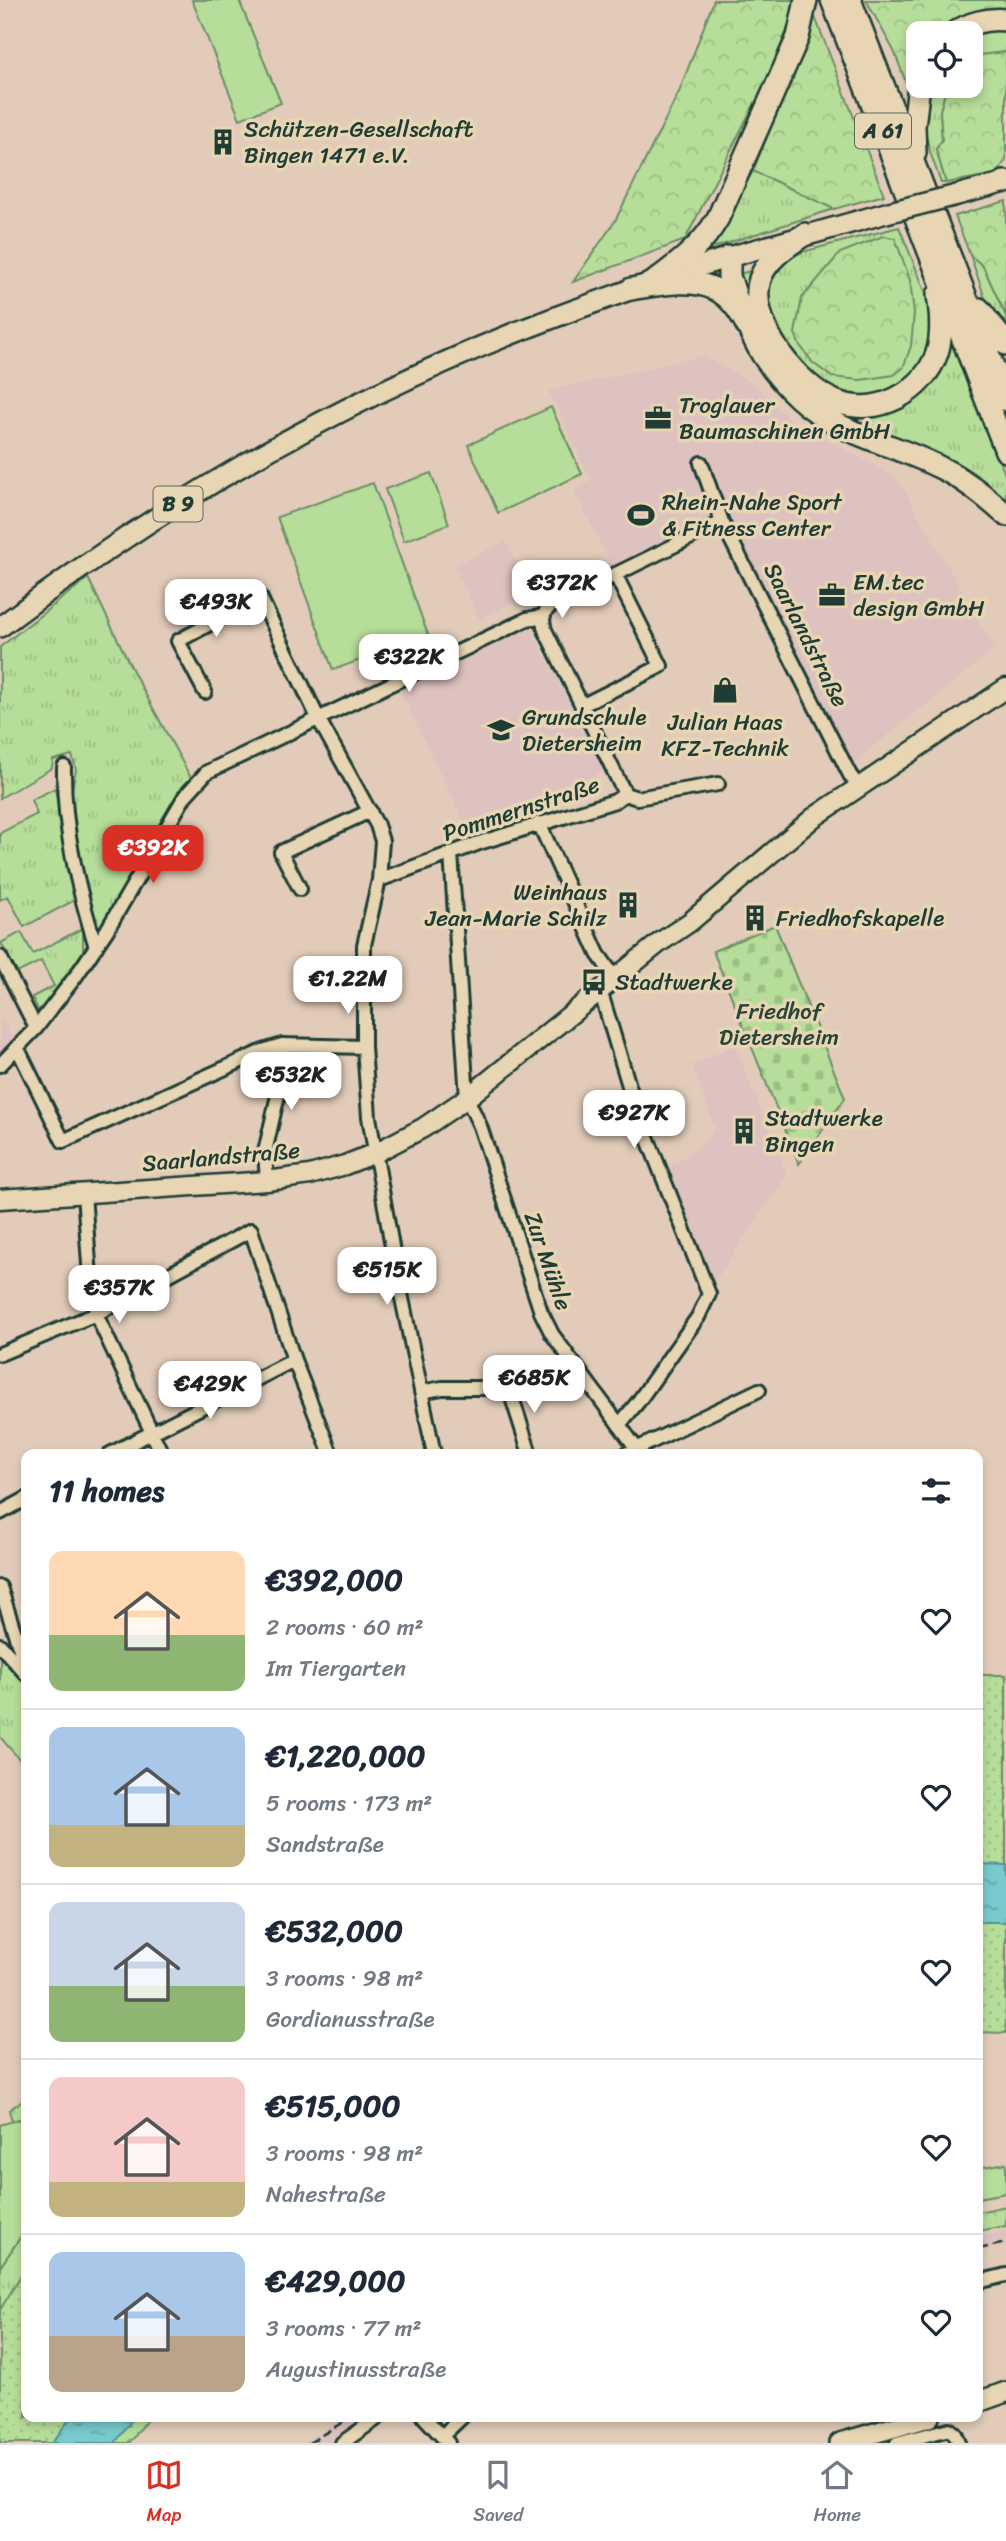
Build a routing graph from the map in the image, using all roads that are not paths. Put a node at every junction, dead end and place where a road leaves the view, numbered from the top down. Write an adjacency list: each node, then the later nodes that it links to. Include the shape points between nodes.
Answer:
1 (806, 0): 12 (highway, via 798,37 718,218 690,255)
2 (832, 0): 11 (highway, A 61)
3 (850, 0): 7 (highway, A 61)
4 (1006, 20): 5 (highway)
5 (983, 22)
6 (917, 98): 7 (highway)
7 (916, 173): 14 (highway, A 61)
8 (1005, 182): 9 (main road, B 9, bridge)
9 (805, 234): 10 (main road, B 9); 11 (highway, via 766,268 758,290 758,308 777,348 804,381 824,396 852,406 893,400 919,383 929,368 941,325)
10 (729, 257): 12 (main road, B 9); 15 (highway, via 729,276)
11 (933, 262): 18 (highway, A 61)
12 (655, 281): 13 (main road, B 9)
13 (631, 289): 15 (highway, via 698,284 715,289); 24 (main road, B 9, via 447,361 308,429 149,522)
14 (964, 292): 16 (highway); 17 (highway, A 61)
15 (742, 313): 20 (highway, via 752,337 781,379 819,413 863,438 956,475)
16 (1006, 344)
17 (1006, 400)
18 (1006, 451)
19 (701, 463): 21 (street, Saarlandstraße)
20 (1006, 514)
21 (722, 522): 22 (street); 31 (street, Saarlandstraße)
22 (615, 574): 23 (street, via 549,607); 27 (street, via 661,666)
23 (544, 616): 27 (street, via 545,630); 28 (street, via 527,619)
24 (0, 626)
25 (1006, 688): 31 (main road, Saarlandstraße)
26 (205, 692): 28 (street, via 178,640 260,597)
27 (583, 705): 32 (street)
28 (318, 719): 33 (street); 38 (street, via 207,772 185,796)
29 (64, 767): 38 (street, via 68,835)
30 (718, 784): 32 (street, Pommernstraße, via 637,798)
31 (859, 787): 40 (main road, Saarlandstraße, via 813,818 690,922)
32 (625, 794): 34 (street, Pommernstraße)
33 (370, 811): 36 (street, via 383,841); 37 (street, via 281,852)
34 (539, 823): 35 (street, Pommernstraße); 40 (street, via 598,954)
35 (450, 853): 36 (street, Pommernstraße); 47 (street)
36 (379, 880): 45 (street, via 364,945)
37 (300, 889)
38 (96, 947): 42 (street)
39 (0, 957): 42 (street)
40 (615, 978): 41 (main road, Saarlandstraße)
41 (600, 990): 47 (main road, Saarlandstraße); 59 (street, via 636,1109 709,1294 698,1317)
42 (36, 1028): 44 (street)
43 (282, 1045): 44 (street, via 223,1067 63,1142); 45 (street); 49 (street, via 283,1073 265,1152)
44 (17, 1047): 46 (street)
45 (364, 1047): 48 (street)
46 (0, 1065)
47 (467, 1098): 48 (main road, Saarlandstraße); 55 (street, Zur Mühle, via 541,1312)
48 (375, 1153): 49 (main road, Saarlandstraße, via 310,1175); 58 (street)
49 (267, 1181): 50 (main road, Saarlandstraße)
50 (83, 1193): 51 (main road, Saarlandstraße); 52 (street)
51 (0, 1199)
52 (96, 1314): 53 (street); 54 (street, via 251,1230); 60 (street)
53 (0, 1354)
54 (294, 1360): 60 (street); 63 (street)
55 (575, 1365): 56 (street); 59 (street, Zur Mühle)
56 (509, 1388): 58 (street); 65 (street)
57 (759, 1390): 67 (street, Zur Mühle)
58 (421, 1392): 64 (street)
59 (619, 1425): 66 (street, Zur Mühle)
60 (151, 1433): 61 (street); 62 (street)
61 (120, 1449)
62 (159, 1449)
63 (329, 1449)
64 (432, 1449)
65 (528, 1449)
66 (631, 1449)
67 (638, 1449)
68 (21, 1502): 69 (street)
69 (0, 1513)
70 (0, 1587): 71 (street)
71 (21, 1639)
72 (0, 1646): 73 (street)
73 (21, 1669)
74 (1006, 2275): 75 (street)
75 (983, 2281)
76 (1006, 2392): 77 (main road)
77 (983, 2400)
78 (372, 2422): 83 (street)
79 (429, 2422): 82 (street)
80 (458, 2422): 82 (street)
81 (912, 2422): 84 (main road)
82 (445, 2440)
83 (342, 2443)
84 (840, 2443)
85 (897, 2443): 86 (street, via 945,2429 953,2430)
86 (959, 2443)

